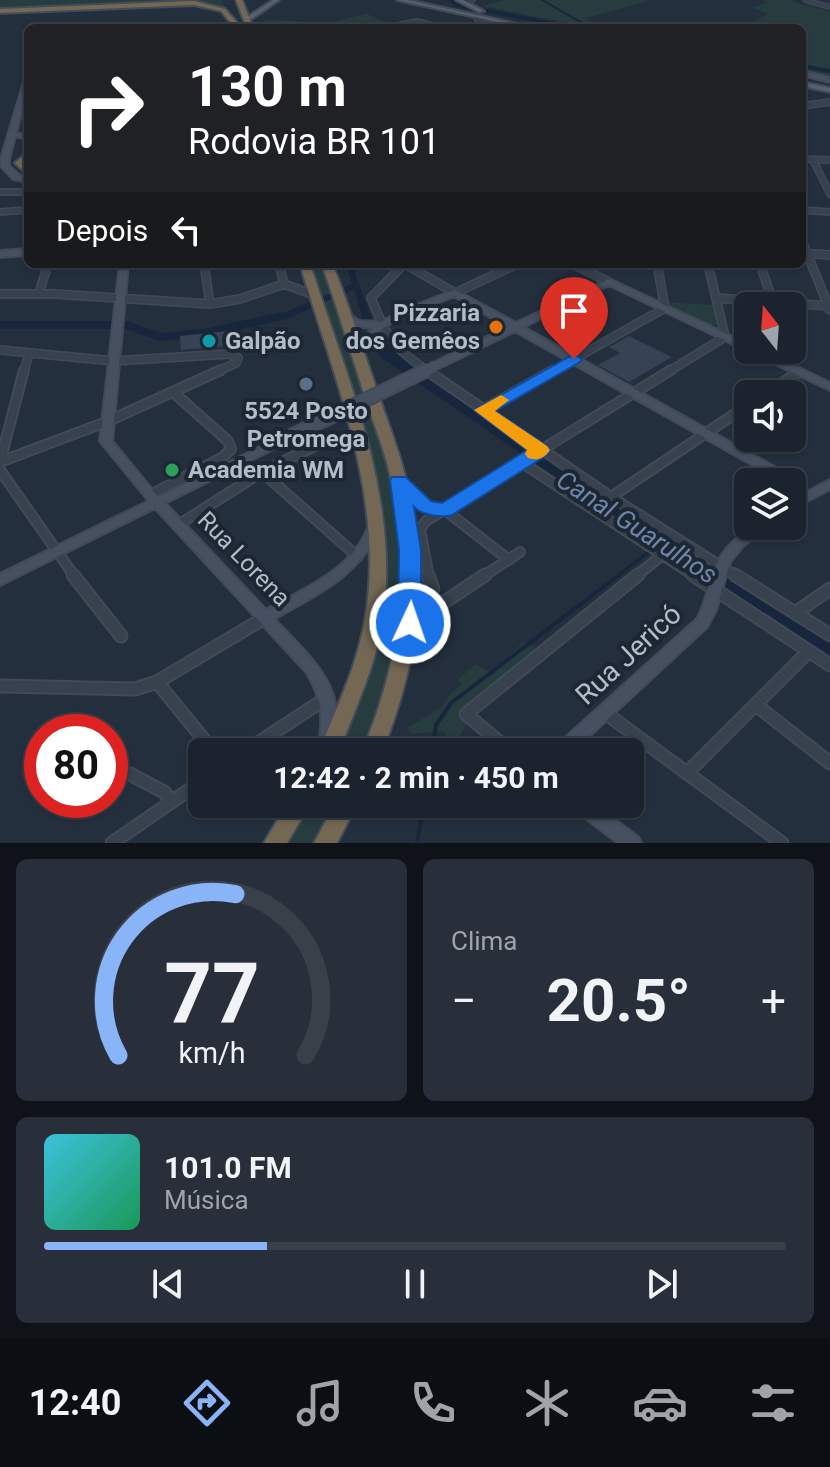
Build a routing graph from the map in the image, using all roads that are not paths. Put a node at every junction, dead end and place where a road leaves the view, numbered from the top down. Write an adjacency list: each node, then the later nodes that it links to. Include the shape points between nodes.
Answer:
1 (61, 0): 2 (highway)
2 (133, 0)
3 (239, 0): 17 (highway)
4 (276, 0): 12 (main road)
5 (285, 0): 12 (main road)
6 (400, 0): 15 (main road)
7 (416, 0): 9 (main road)
8 (227, 1): 19 (highway)
9 (426, 1): 16 (main road)
10 (808, 1): 13 (street)
11 (467, 3): 16 (main road)
12 (268, 4): 17 (main road)
13 (830, 7)
14 (0, 11): 18 (highway, via 194,3 223,10)
15 (476, 16): 23 (street); 24 (main road)
16 (499, 17): 25 (main road)
17 (248, 19): 20 (highway)
18 (235, 24)
19 (237, 24)
20 (249, 24)
21 (403, 24): 22 (street)
22 (430, 24)
23 (490, 24)
24 (515, 24)
25 (532, 24)
26 (806, 74): 27 (main road)
27 (830, 80)
28 (806, 85): 29 (main road)
29 (830, 89)
30 (24, 94): 34 (main road)
31 (830, 102): 32 (street)
32 (806, 105)
33 (24, 120): 34 (main road)
34 (17, 121): 35 (main road)
35 (13, 134): 36 (main road); 37 (main road)
36 (24, 136)
37 (4, 150): 41 (main road, via 5,166)
38 (806, 159): 39 (street)
39 (813, 160): 40 (street); 44 (street)
40 (830, 160)
41 (24, 179)
42 (0, 192): 43 (street)
43 (24, 192)
44 (830, 194)
45 (24, 210): 47 (street)
46 (806, 210): 48 (street)
47 (0, 212)
48 (830, 212)
49 (24, 252): 50 (main road)
50 (0, 254)
51 (806, 254): 52 (street)
52 (830, 255)
53 (806, 258): 80 (street)
54 (47, 268): 70 (street)
55 (124, 268): 74 (main road, Rua Lorena)
56 (205, 268): 77 (street)
57 (280, 268): 68 (street)
58 (306, 268): 73 (highway)
59 (328, 268): 81 (highway)
60 (401, 268): 83 (street, via 371,298)
61 (412, 268): 71 (street)
62 (508, 268): 71 (street)
63 (581, 268): 67 (street)
64 (658, 268): 79 (street)
65 (709, 268): 75 (street)
66 (761, 268): 69 (street)
67 (609, 282): 79 (main road); 82 (main road)
68 (284, 284): 73 (street); 77 (street)
69 (769, 292)
70 (39, 293): 72 (street); 74 (street)
71 (455, 293): 82 (main road); 83 (main road)
72 (0, 294)
73 (314, 295): 102 (highway)
74 (122, 298): 77 (street); 90 (main road, Rua Lorena)
75 (716, 298): 76 (street); 84 (street)
76 (734, 300)
77 (210, 304)
78 (806, 306): 80 (street)
79 (665, 308): 84 (main road); 89 (street)
80 (829, 308)
81 (345, 315): 83 (main road); 88 (highway)
82 (516, 326): 89 (main road); 115 (main road, bridge)
83 (375, 327): 88 (main road); 98 (street, via 400,352)
84 (725, 337): 85 (main road); 97 (street)
85 (734, 341)
86 (0, 350): 87 (street)
87 (29, 353): 90 (street); 105 (street)
88 (359, 353): 109 (highway)
89 (574, 359): 97 (main road); 98 (street)
90 (113, 361): 96 (street, via 238,355 236,363); 100 (main road, Rua Lorena)
91 (781, 364): 93 (main road)
92 (791, 364): 93 (street)
93 (794, 370): 94 (street); 95 (main road)
94 (782, 380)
95 (830, 387)
96 (173, 392): 100 (street); 115 (street, via 231,449)
97 (636, 392): 101 (main road); 103 (street)
98 (483, 410): 103 (street)
99 (734, 414): 101 (street)
100 (106, 422): 105 (street); 115 (main road, Rua Lorena, via 111,451)
101 (705, 433): 106 (main road); 114 (street)
102 (357, 439): 108 (street, via 317,445); 117 (highway)
103 (540, 451): 104 (street); 114 (street)
104 (523, 461): 116 (street); 122 (street)
105 (0, 462)
106 (767, 468)
107 (0, 470): 120 (street)
108 (262, 472): 118 (street); 123 (street)
109 (399, 481): 116 (street, via 425,506); 145 (highway, via 410,550 411,615 392,700)
110 (830, 484): 112 (main road)
111 (806, 491): 112 (main road)
112 (810, 493): 113 (main road)
113 (806, 496)
114 (611, 497): 125 (street)
115 (153, 499): 118 (main road, Rua Lorena); 120 (main road)
116 (445, 510): 124 (street); 127 (street, via 420,529)
117 (376, 519): 123 (main road); 144 (highway, via 374,619 355,685)
118 (178, 525): 131 (main road, Rua Lorena)
119 (744, 540): 125 (main road, Rua Jericó, via 729,553)
120 (55, 552): 126 (main road); 133 (street)
121 (520, 552): 124 (street)
122 (661, 556): 125 (street); 146 (street, via 466,714)
123 (358, 557): 131 (main road)
124 (509, 560): 129 (street)
125 (719, 578): 130 (street); 134 (street); 140 (main road, Rua Jericó, via 702,623)
126 (0, 580)
127 (433, 589)
128 (830, 589): 130 (street)
129 (446, 601)
130 (795, 613): 132 (street)
131 (266, 617): 136 (street); 138 (main road, Rua Lorena, via 312,669)
132 (830, 635)
133 (121, 636)
134 (808, 652): 135 (street); 139 (street)
135 (830, 665)
136 (157, 682): 137 (street, via 135,689); 141 (street)
137 (0, 686)
138 (328, 697): 142 (street); 143 (main road)
139 (756, 705): 148 (street); 149 (street)
140 (604, 712): 147 (main road, Rua Jericó); 149 (street)
141 (203, 738)
142 (265, 738)
143 (328, 738)
144 (332, 738)
145 (377, 738)
146 (494, 738)
147 (576, 738)
148 (830, 763)
149 (687, 773): 160 (street)
150 (130, 774): 152 (street)
151 (188, 791): 152 (street)
152 (172, 802): 156 (street)
153 (290, 818): 157 (highway)
154 (338, 818): 158 (highway)
155 (599, 818): 159 (main road)
156 (112, 843)
157 (275, 843)
158 (325, 843)
159 (632, 843)
160 (782, 843)

